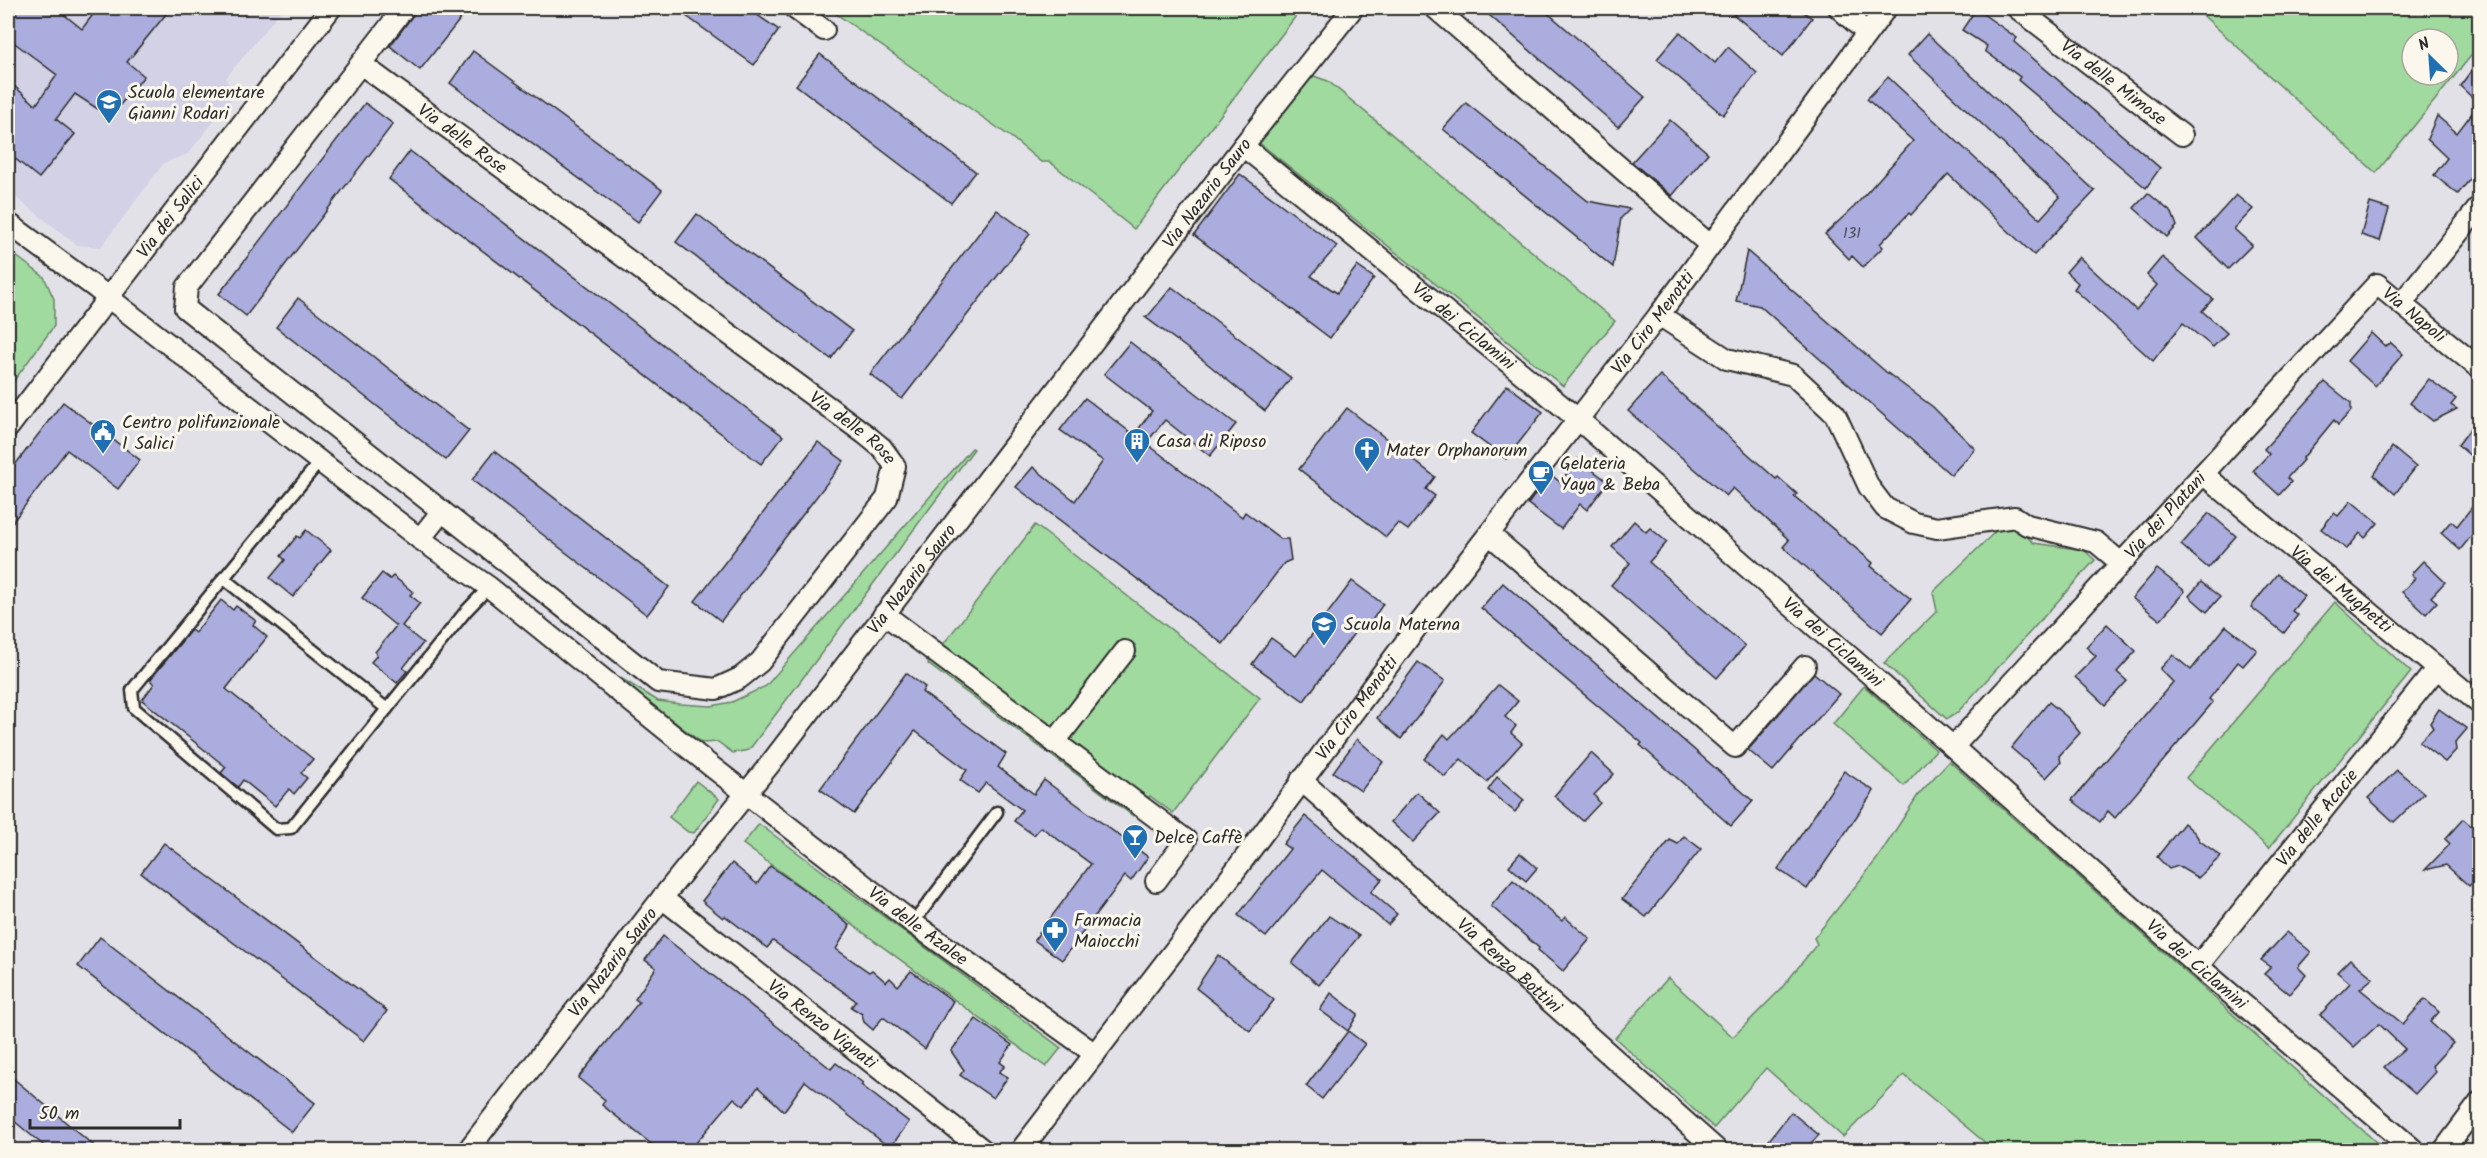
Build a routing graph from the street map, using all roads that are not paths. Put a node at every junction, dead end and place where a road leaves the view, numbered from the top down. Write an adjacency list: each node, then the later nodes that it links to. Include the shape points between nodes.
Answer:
1 (331, 8): 18 (street, Via dei Salici)
2 (404, 8): 11 (street, Via delle Rose)
3 (794, 8): 9 (street)
4 (1353, 8): 13 (street, Via Nazario Sauro)
5 (1435, 8): 16 (street)
6 (1839, 8): 10 (street)
7 (1886, 8): 10 (street, Via Ciro Menotti)
8 (2017, 8): 12 (street, Via delle Mimose)
9 (824, 30)
10 (1867, 33): 16 (street, Via Ciro Menotti)
11 (361, 64): 26 (street, Via delle Rose, via 187,288 185,308); 26 (street, Via delle Rose, via 865,434 895,466 887,498 760,662 740,678 716,689 658,682)
12 (2182, 135)
13 (1243, 146): 22 (street, Via dei Ciclamini); 32 (street, Via Nazario Sauro)
14 (2480, 206): 19 (street)
15 (8, 223): 18 (street)
16 (1710, 245): 20 (street, Via Ciro Menotti)
17 (2377, 284): 19 (street, Via Napoli); 25 (street, Via dei Platani)
18 (108, 297): 23 (street, Via dei Salici); 24 (street)
19 (2401, 304): 21 (street, Via Napoli)
20 (1659, 315): 22 (street, Via Ciro Menotti); 29 (street, via 1727,359 1793,375 1835,414 1869,487 1885,508 1914,523 1937,528 2015,517 2027,525 2096,542)
21 (2480, 369)
22 (1579, 420): 27 (street, Via Ciro Menotti); 39 (street, Via dei Ciclamini)
23 (8, 428)
24 (320, 461): 28 (street); 30 (lane)
25 (2204, 474): 29 (street, Via dei Platani); 35 (street, Via dei Mughetti)
26 (442, 511): 28 (street)
27 (1489, 534): 34 (street, Via dei Ciclamini, via 1735,747); 40 (street, Via Ciro Menotti)
28 (420, 538): 31 (street)
29 (2121, 563): 39 (street, Via dei Platani)
30 (223, 578): 37 (lane); 37 (lane, via 132,690 134,708 276,829 291,828)
31 (489, 587): 37 (lane); 41 (street)
32 (884, 614): 38 (street); 41 (street, Via Nazario Sauro)
33 (1125, 651): 38 (street)
34 (1805, 666)
35 (2436, 668): 36 (street, Via dei Mughetti); 46 (street, Via delle Acacie)
36 (2480, 704)
37 (387, 709)
38 (1054, 744): 43 (street, via 1186,840)
39 (1953, 747): 46 (street, Via dei Ciclamini)
40 (1301, 780): 47 (street, Via Ciro Menotti); 52 (street, Via Renzo Bottini)
41 (746, 793): 44 (street, Via Nazario Sauro); 45 (street, Via delle Azalee)
42 (997, 812): 45 (lane)
43 (1156, 881)
44 (662, 898): 49 (street, Via Nazario Sauro); 50 (street, Via Renzo Vignati)
45 (913, 922): 47 (street, Via delle Azalee)
46 (2198, 966): 53 (street, Via dei Ciclamini)
47 (1095, 1054): 51 (street, Via Ciro Menotti)
48 (2480, 1102): 54 (street)
49 (468, 1150)
50 (983, 1150)
51 (1021, 1150)
52 (1717, 1150)
53 (2414, 1150)
54 (2444, 1150)

